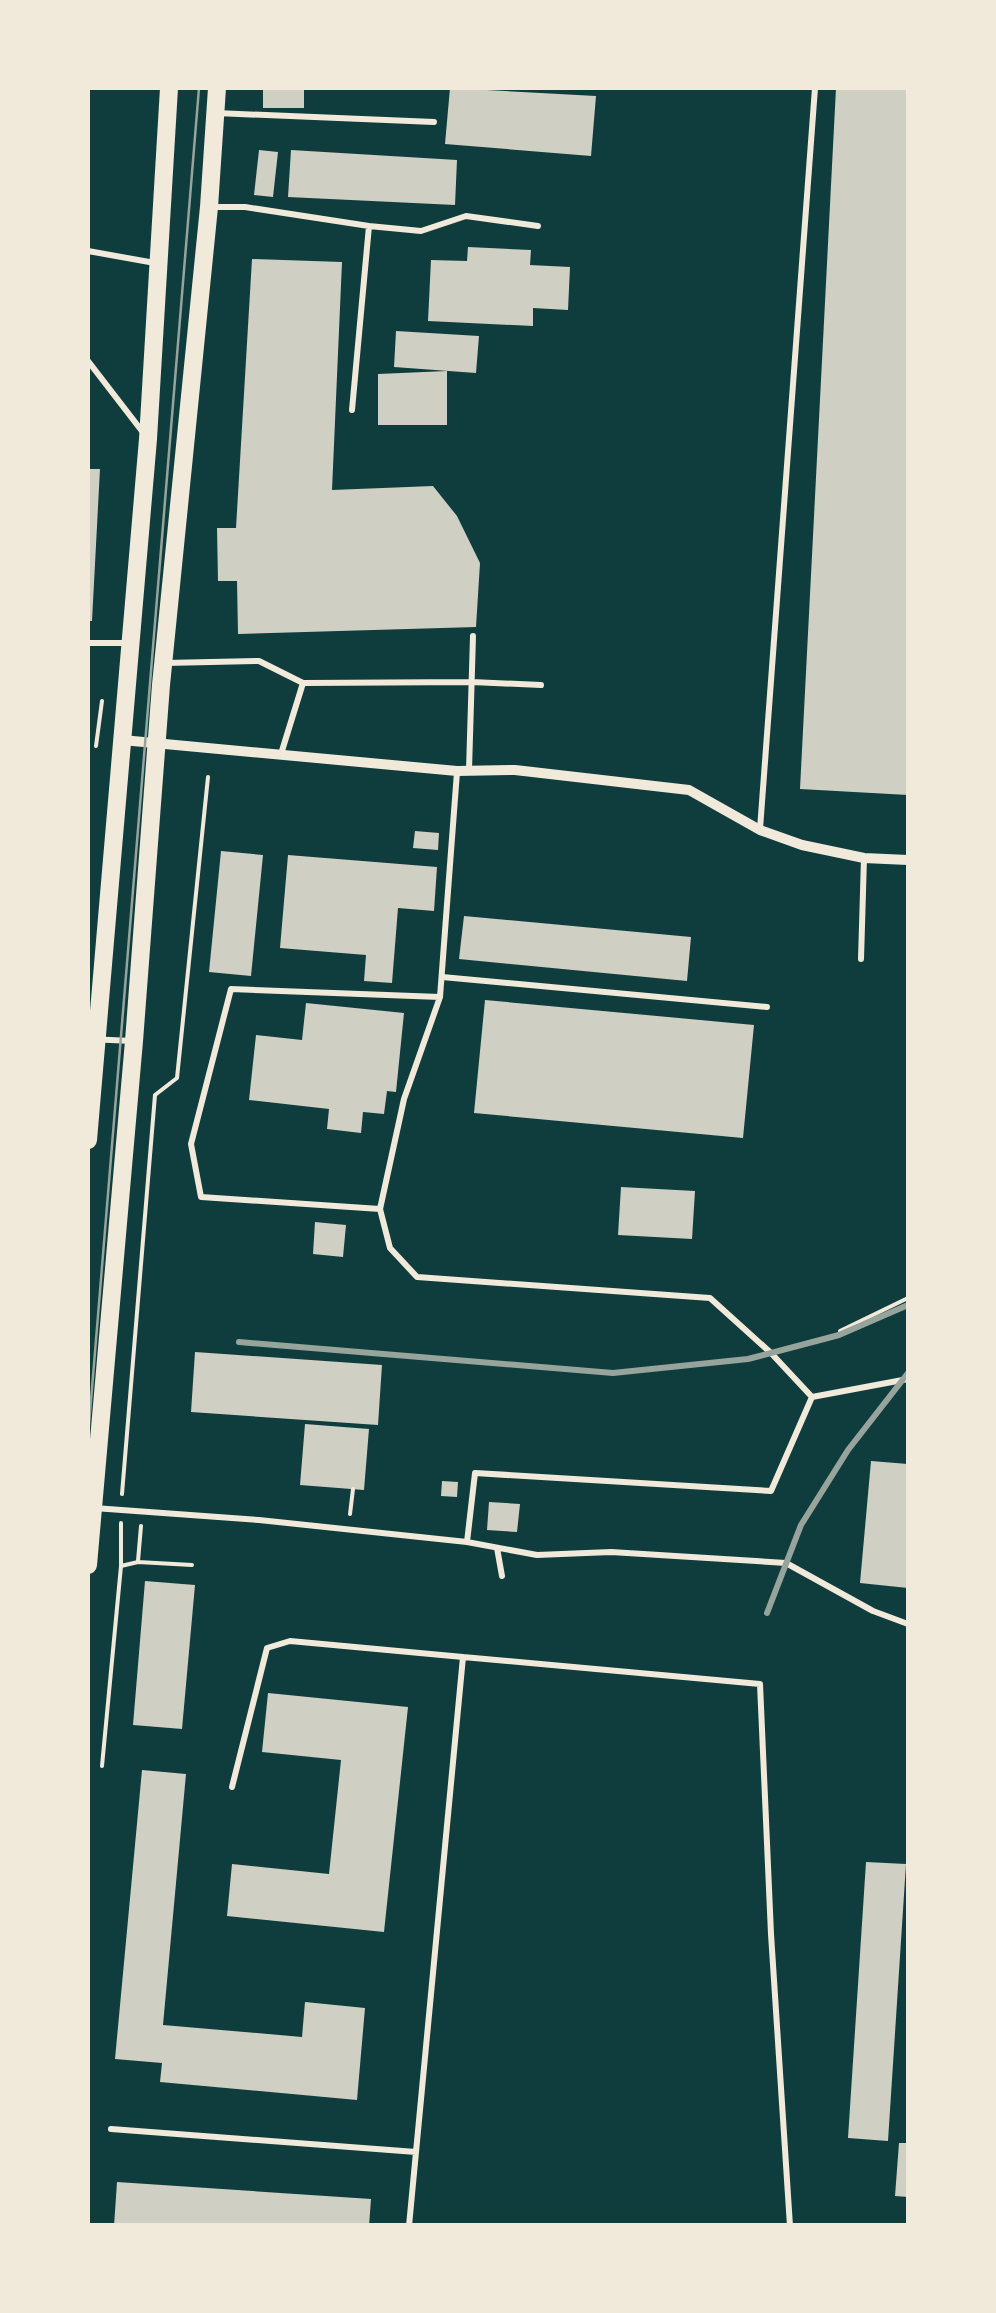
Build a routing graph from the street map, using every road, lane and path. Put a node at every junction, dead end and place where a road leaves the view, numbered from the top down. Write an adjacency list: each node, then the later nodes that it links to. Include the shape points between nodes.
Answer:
1 (169, 88): 10 (main road)
2 (217, 88): 4 (main road)
3 (815, 88): 28 (lane)
4 (216, 113): 5 (lane); 6 (main road)
5 (434, 122)
6 (208, 206): 7 (lane); 17 (main road)
7 (369, 226): 8 (lane, via 421,231 466,216); 12 (lane)
8 (538, 226)
9 (88, 251): 10 (lane)
10 (160, 264): 13 (main road)
11 (88, 361): 13 (lane)
12 (352, 410)
13 (148, 439): 16 (main road)
14 (473, 636): 18 (lane)
15 (88, 643): 16 (lane)
16 (130, 643): 22 (main road)
17 (164, 663): 19 (lane, via 259,661); 23 (main road)
18 (472, 682): 19 (lane); 20 (lane); 26 (lane)
19 (303, 684): 25 (lane)
20 (540, 685)
21 (102, 701): 24 (path)
22 (120, 740): 23 (street); 35 (main road)
23 (157, 742): 25 (street); 36 (main road)
24 (96, 746)
25 (281, 754): 26 (street)
26 (463, 771): 28 (street, via 515,770 689,790); 32 (lane)
27 (208, 777): 45 (path, via 177,1078 155,1095)
28 (760, 830): 29 (street)
29 (864, 858): 30 (street); 31 (lane)
30 (908, 860)
31 (861, 959)
32 (442, 977): 33 (lane); 34 (lane)
33 (440, 996): 38 (lane, via 404,1099); 38 (lane, via 231,989 191,1144 201,1197)
34 (767, 1007)
35 (91, 1039): 36 (lane); 37 (main road)
36 (134, 1041): 44 (main road)
37 (88, 1140)
38 (380, 1209): 42 (lane, via 390,1248 418,1278 710,1298)
39 (908, 1298): 40 (path)
40 (840, 1332)
41 (908, 1379): 42 (lane)
42 (812, 1397): 48 (lane, via 771,1491 475,1473)
43 (353, 1489): 47 (path)
44 (90, 1508): 45 (lane); 51 (main road)
45 (120, 1509): 47 (lane); 52 (path)
46 (142, 1526): 50 (path)
47 (348, 1529): 48 (lane)
48 (466, 1542): 49 (lane)
49 (497, 1548): 54 (lane); 55 (lane, via 537,1556 611,1552 786,1563)
50 (138, 1562): 52 (path); 53 (path)
51 (88, 1564)
52 (122, 1566): 57 (path)
53 (192, 1566)
54 (502, 1576)
55 (908, 1624)
56 (463, 1656): 58 (lane, via 290,1641 267,1648); 60 (lane); 62 (lane, via 760,1684)
57 (102, 1766)
58 (232, 1787)
59 (111, 2129): 60 (lane)
60 (416, 2152): 61 (lane)
61 (409, 2226)
62 (790, 2226)

